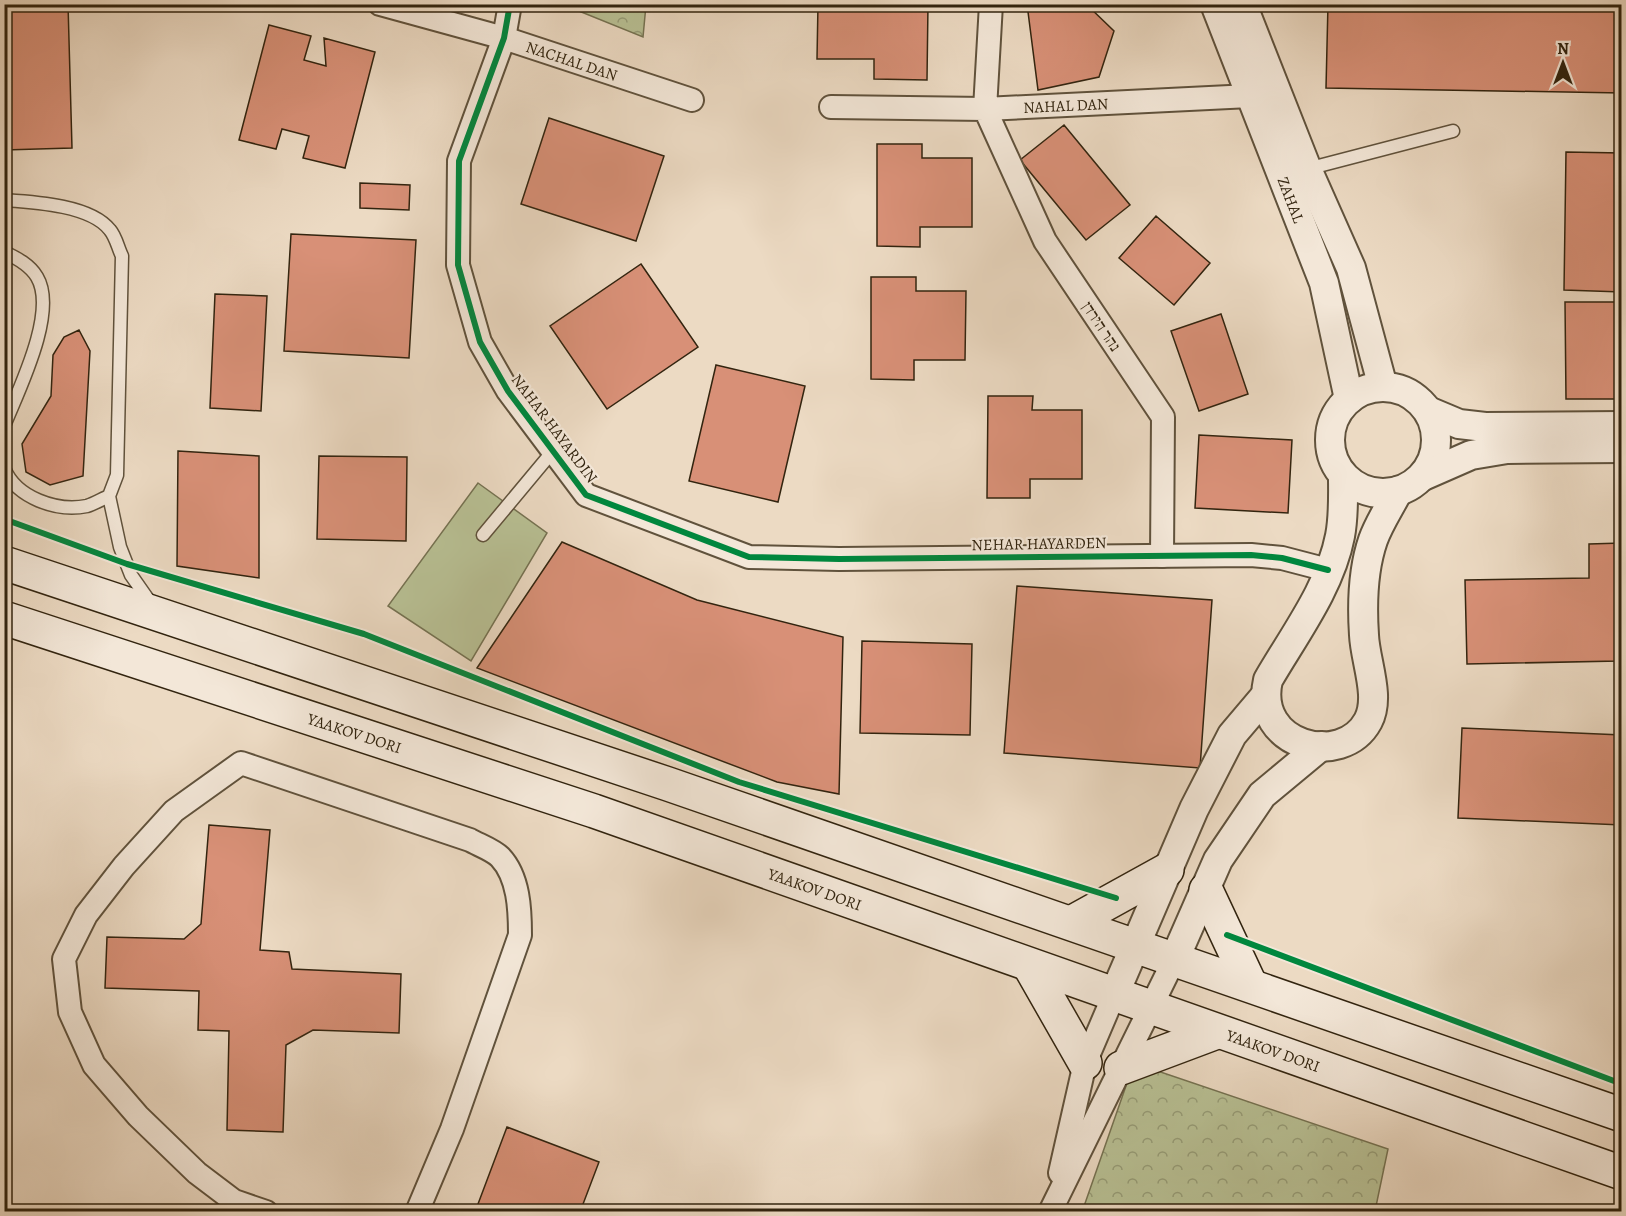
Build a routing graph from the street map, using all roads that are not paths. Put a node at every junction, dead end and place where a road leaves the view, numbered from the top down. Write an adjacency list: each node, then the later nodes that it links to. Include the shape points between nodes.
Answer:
1 (380, 4): 6 (street, NACHAL DAN)
2 (510, 4): 6 (street, NAHAR HAYARDIN)
3 (991, 4): 10 (street)
4 (1215, 4): 7 (street, ZAHAL)
5 (1242, 4): 12 (street, ZAHAL)
6 (504, 38): 8 (street, NACHAL DAN); 21 (street, NAHAR HAYARDIN, via 459,161 458,265 480,342 508,391)
7 (1250, 96): 10 (street, NAHAL DAN); 16 (street, ZAHAL, via 1324,283)
8 (692, 100)
9 (831, 106): 10 (street, NAHAL DAN)
10 (985, 109): 28 (street, נהר הירדן, via 1045,241 1163,417)
11 (1453, 131): 12 (lane)
12 (1307, 169): 15 (street, ZAHAL, via 1351,268)
13 (4, 200): 26 (lane, via 89,214 110,229 122,256 117,475)
14 (4, 252): 18 (lane, via 21,259 37,278 43,302 38,335)
15 (1383, 387): 16 (street, via 1365,390); 17 (street, via 1408,394)
16 (1349, 399): 23 (street, via 1331,428 1330,445)
17 (1428, 411): 19 (street, via 1459,424 1485,428); 24 (street, via 1435,427 1436,444 1432,461)
18 (4, 426)
19 (1622, 426)
20 (1622, 448): 24 (street, via 1507,449 1471,455)
21 (554, 451): 27 (lane); 28 (street, NEHAR HAYARDEN, via 586,495 749,557)
22 (4, 468): 26 (lane, via 22,492 56,506 88,506)
23 (1343, 476): 25 (street, via 1369,491); 30 (street, via 1340,536)
24 (1422, 476): 25 (street)
25 (1398, 491): 34 (street, via 1373,540 1365,574 1364,635 1371,707 1368,721 1343,744)
26 (109, 495): 31 (lane, via 120,547 131,574)
27 (483, 535)
28 (1162, 555): 30 (street, NEHAR HAYARDEN, via 1251,555)
29 (4, 563): 31 (main road)
30 (1328, 570): 33 (street, via 1268,680)
31 (159, 616): 37 (main road, via 668,784)
32 (4, 618): 40 (main road, YAAKOV DORI, via 594,811)
33 (1265, 696): 34 (street, via 1266,710 1277,728 1288,737); 35 (street, via 1232,735)
34 (1321, 746): 36 (street, via 1262,795 1218,860)
35 (1167, 870): 37 (main road); 38 (street)
36 (1206, 890): 39 (street); 41 (main road)
37 (1071, 923): 38 (main road)
38 (1136, 945): 39 (main road); 42 (street)
39 (1175, 958): 41 (main road); 43 (street)
40 (1029, 964): 42 (main road, YAAKOV DORI); 45 (main road)
41 (1250, 984): 47 (main road)
42 (1114, 995): 43 (main road, YAAKOV DORI); 45 (street)
43 (1151, 1008): 44 (main road, YAAKOV DORI); 46 (street)
44 (1217, 1032): 46 (main road); 48 (main road, YAAKOV DORI)
45 (1085, 1063): 49 (street)
46 (1121, 1068): 49 (street)
47 (1622, 1115)
48 (1622, 1173)
49 (1051, 1211)
50 (266, 1212): 51 (street, via 234,1201 197,1173 138,1116 94,1065 70,1012 64,959 86,915 124,866 174,811 241,763 470,840 500,857 511,875 519,905 520,936 452,1129)
51 (417, 1212)

